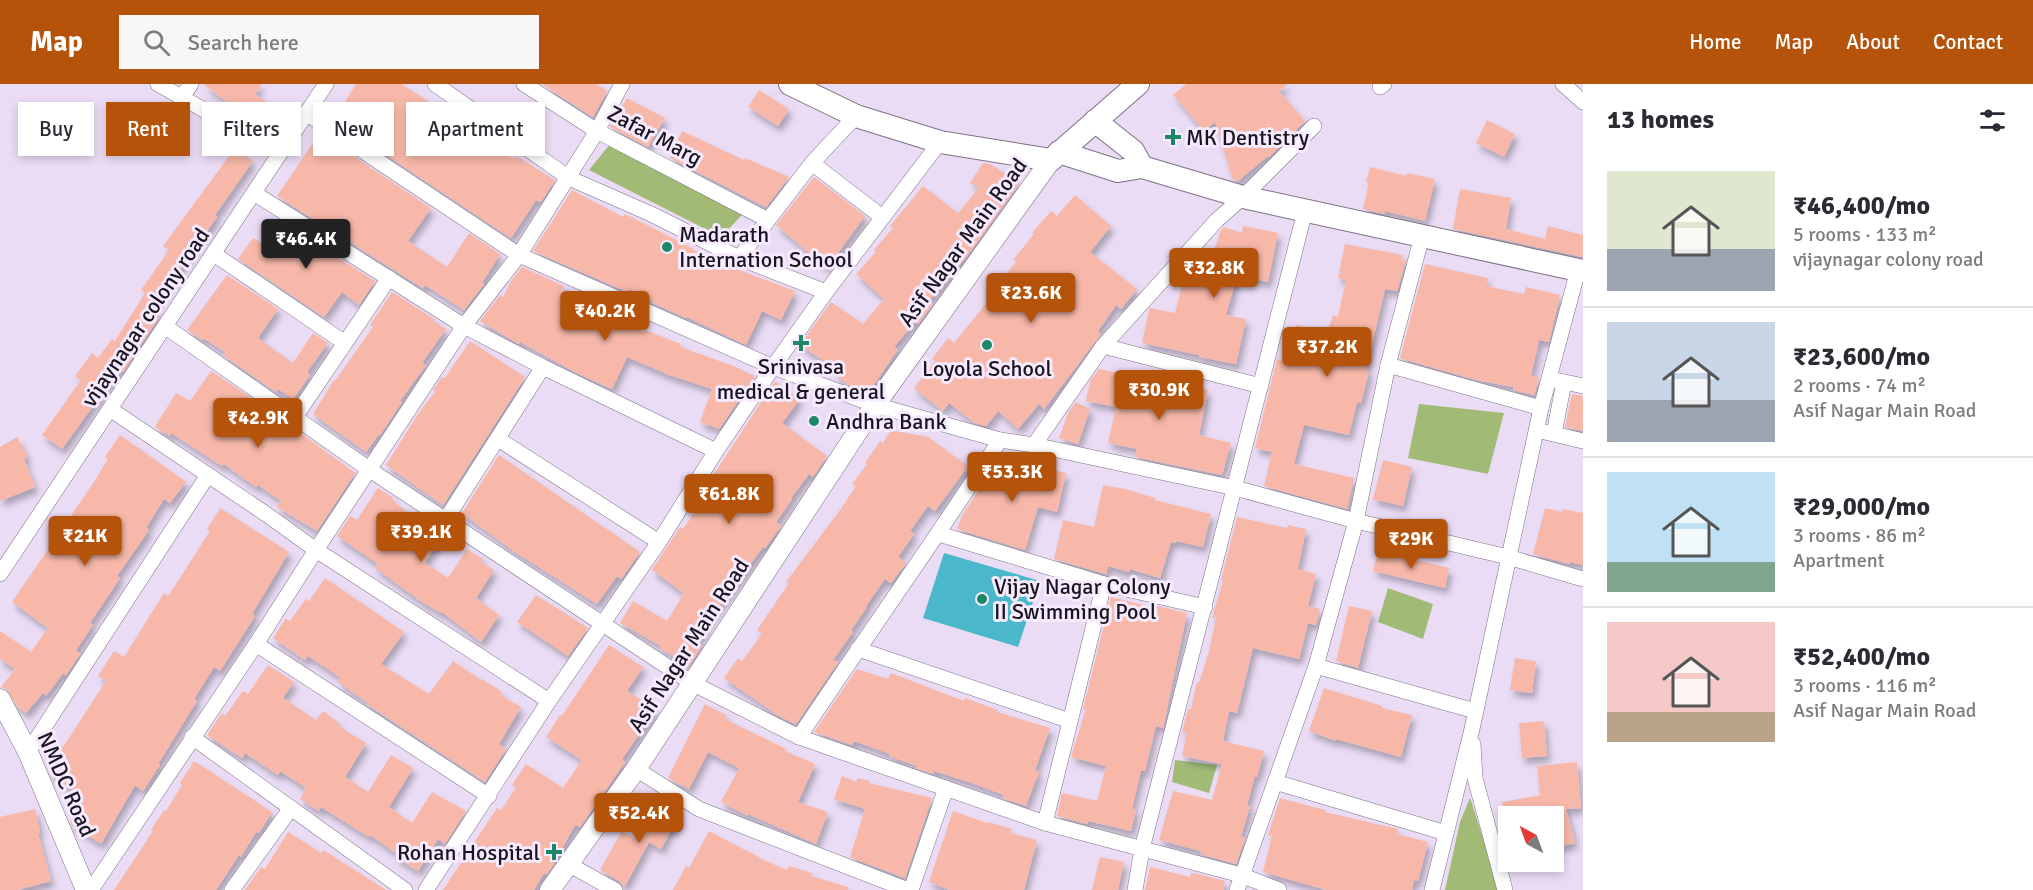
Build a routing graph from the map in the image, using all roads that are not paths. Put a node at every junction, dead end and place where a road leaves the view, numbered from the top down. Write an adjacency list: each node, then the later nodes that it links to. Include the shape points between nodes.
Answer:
1 (158, 84): 10 (street)
2 (191, 84): 10 (street)
3 (326, 84): 13 (street, vijaynagar colony road)
4 (435, 84): 24 (street)
5 (524, 84): 18 (street, Zafar Marg)
6 (622, 84): 18 (street)
7 (790, 84): 14 (main road)
8 (1138, 84): 16 (main road)
9 (1563, 84): 11 (street)
10 (181, 98): 12 (street)
11 (1583, 102)
12 (202, 110)
13 (306, 113): 15 (street, vijaynagar colony road); 32 (street)
14 (856, 116): 19 (main road); 22 (street)
15 (301, 121)
16 (1095, 121): 21 (main road); 23 (main road, via 1133,151)
17 (1314, 126): 26 (street)
18 (597, 131): 24 (street); 29 (street, Zafar Marg)
19 (940, 142): 21 (main road); 28 (street)
20 (278, 156): 25 (street, vijaynagar colony road)
21 (1055, 156): 23 (main road, via 1118,171); 48 (street, Asif Nagar Main Road)
22 (812, 163): 28 (street); 29 (street)
23 (1143, 167): 26 (main road)
24 (568, 178): 32 (street); 33 (street)
25 (254, 193): 31 (street, vijaynagar colony road); 35 (street)
26 (1244, 197): 27 (main road); 40 (street, via 1217,220)
27 (1305, 211): 30 (main road); 46 (street)
28 (882, 217): 36 (street)
29 (768, 220): 33 (street)
30 (1422, 236): 34 (main road); 41 (street)
31 (214, 254): 38 (street, vijaynagar colony road); 39 (street)
32 (519, 255): 37 (street); 43 (street)
33 (739, 258): 36 (street)
34 (1581, 271): 44 (street)
35 (389, 278): 37 (street); 39 (street)
36 (826, 292): 43 (street)
37 (464, 326): 42 (street); 60 (street)
38 (166, 327): 51 (street, vijaynagar colony road); 52 (street)
39 (345, 343): 52 (street)
40 (1103, 346): 46 (street); 58 (street)
41 (1388, 365): 49 (street); 64 (street)
42 (543, 367): 55 (street); 59 (street)
43 (772, 367): 48 (street); 59 (street)
44 (1549, 378): 45 (street); 49 (street)
45 (1564, 382): 47 (street); 50 (street)
46 (1261, 386): 62 (street)
47 (1583, 386)
48 (874, 405): 56 (street); 77 (street, Asif Nagar Main Road)
49 (1541, 405): 50 (street); 53 (street)
50 (1559, 407): 54 (street)
51 (110, 409): 61 (street); 69 (street, vijaynagar colony road)
52 (295, 417): 60 (street)
53 (1536, 430): 54 (street); 68 (street)
54 (1554, 434): 57 (street)
55 (498, 439): 63 (street); 66 (street)
56 (1000, 440): 58 (street); 65 (street)
57 (1583, 441)
58 (1034, 445): 62 (street)
59 (716, 451): 66 (street)
60 (370, 470): 63 (street); 67 (street)
61 (208, 475): 67 (street); 85 (street)
62 (1235, 488): 64 (street); 72 (street)
63 (446, 519): 73 (street)
64 (1356, 521): 68 (street); 76 (street)
65 (939, 534): 71 (street); 75 (street)
66 (659, 542): 73 (street)
67 (316, 550): 74 (street); 79 (street)
68 (1508, 557): 70 (street); 80 (street)
69 (0, 574)
70 (1583, 579)
71 (1104, 584): 72 (street); 81 (street)
72 (1205, 607): 93 (street)
73 (604, 624): 77 (street); 79 (street)
74 (256, 645): 83 (street); 89 (street)
75 (858, 649): 81 (street); 84 (street)
76 (1316, 666): 80 (street); 87 (street)
77 (692, 683): 84 (street); 86 (street, Asif Nagar Main Road)
78 (0, 699): 85 (street, NMDC Road)
79 (549, 701): 89 (street)
80 (1474, 711): 82 (street)
81 (1070, 721): 91 (street)
82 (1472, 729): 92 (street); 107 (street, via 1475,778)
83 (192, 737): 90 (street); 98 (street)
84 (799, 737): 88 (street)
85 (28, 752): 97 (street, NMDC Road)
86 (636, 769): 94 (street, Asif Nagar Main Road); 103 (street, via 699,809)
87 (1275, 782): 92 (street); 95 (street)
88 (946, 788): 91 (street); 103 (street)
89 (489, 796): 100 (street)
90 (291, 808): 96 (street); 99 (street)
91 (1045, 822): 93 (street)
92 (1446, 833): 106 (street)
93 (1142, 849): 95 (street); 104 (street)
94 (568, 864): 101 (street, Asif Nagar Main Road); 102 (street)
95 (1239, 883): 105 (street)
96 (400, 888)
97 (86, 890)
98 (91, 890)
99 (232, 890)
100 (426, 890)
101 (550, 890)
102 (615, 890)
103 (909, 890)
104 (1135, 890)
105 (1279, 890)
106 (1432, 890)
107 (1504, 890)

